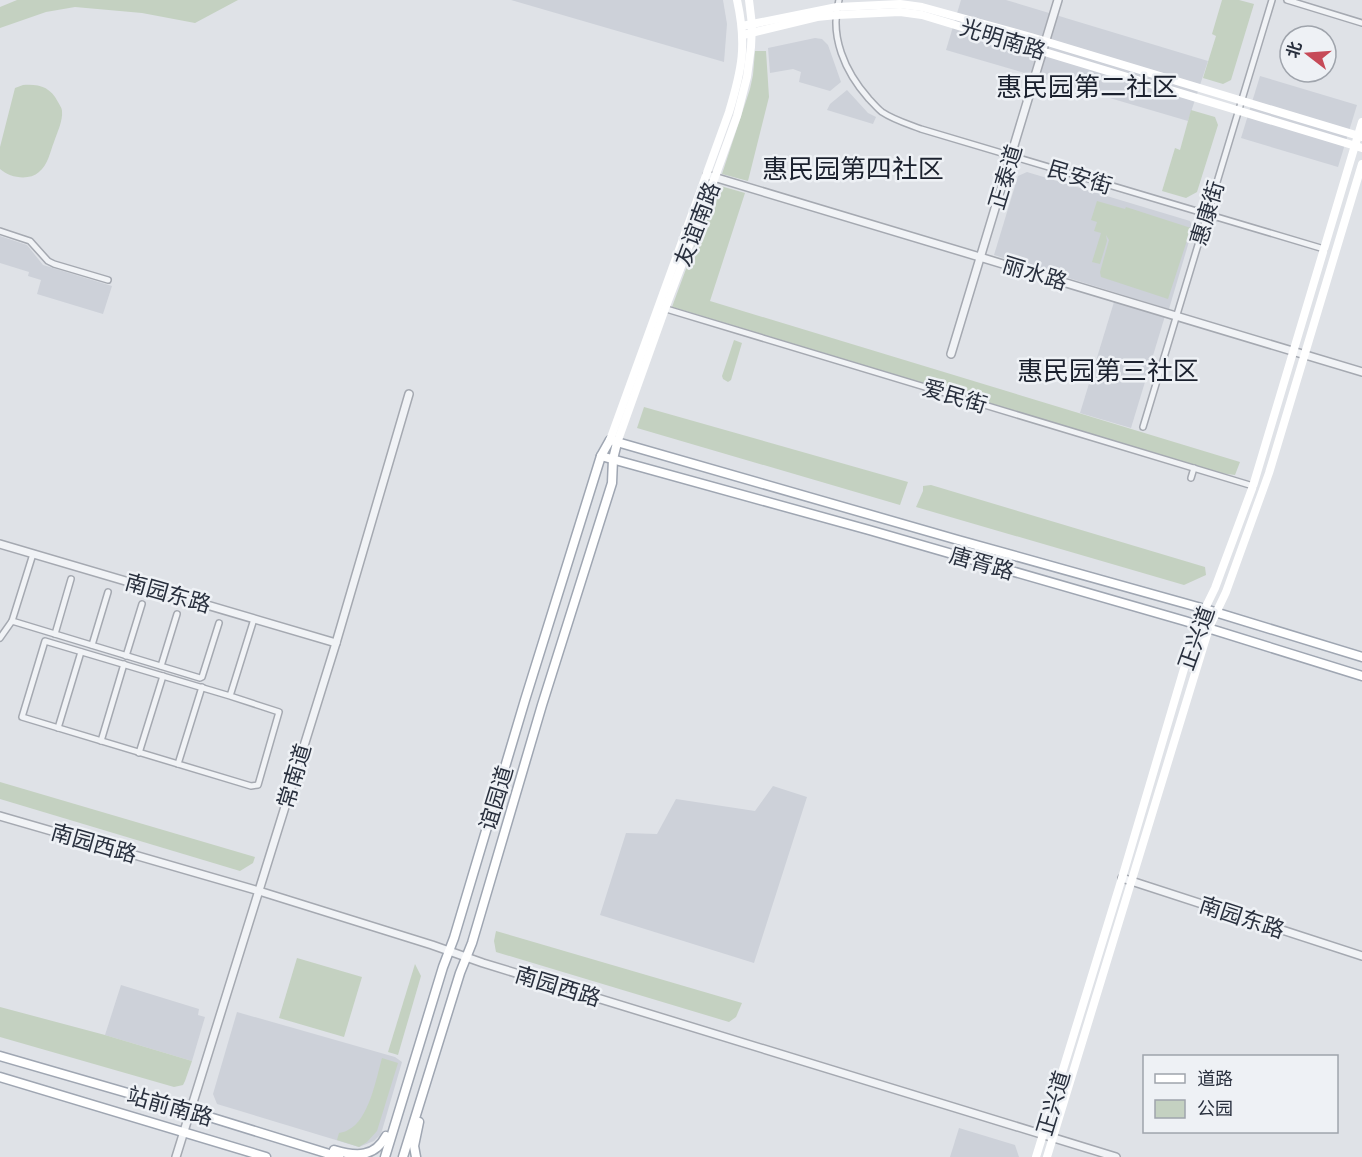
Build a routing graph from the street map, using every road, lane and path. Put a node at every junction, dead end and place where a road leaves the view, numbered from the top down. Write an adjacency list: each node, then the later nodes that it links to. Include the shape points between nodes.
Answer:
1 (737, 0): 9 (main road, 友谊南路)
2 (749, 0): 8 (main road, 友谊南路)
3 (1058, 0): 10 (street, 正泰道)
4 (1272, 0): 12 (street, 惠康街)
5 (1287, 0): 7 (street)
6 (838, 7): 8 (main road, 光明南路, via 817,17); 10 (main road, 光明南路, via 922,7); 11 (main road, 光明南路, via 922,15); 16 (street, 民安街, via 836,32 845,64 861,90 882,112 921,129)
7 (1362, 23)
8 (752, 29): 9 (main road, 光明南路); 18 (main road, 友谊南路, via 747,77)
9 (742, 31): 18 (main road, 友谊南路, via 738,83)
10 (1046, 42): 11 (street, 正泰道); 12 (main road, 光明南路)
11 (1043, 51): 12 (main road, 光明南路); 16 (street, 正泰道)
12 (1240, 105): 14 (main road, 光明南路); 15 (main road, 光明南路); 19 (street, 惠康街)
13 (1362, 123): 14 (main road, 正兴道)
14 (1360, 136): 15 (main road, 正兴道)
15 (1358, 146): 21 (main road, 正兴道)
16 (1011, 156): 19 (street, 民安街); 22 (street, 正泰道)
17 (1362, 164): 28 (main road, 正兴道)
18 (711, 176): 22 (street, 丽水路); 24 (main road, 友谊南路)
19 (1207, 214): 21 (street, 民安街); 25 (street, 惠康街)
20 (0, 231): 23 (street, via 30,241 54,264)
21 (1324, 249): 26 (main road, 正兴道)
22 (980, 257): 25 (street, 丽水路); 27 (street, 正泰道)
23 (108, 280)
24 (661, 308): 32 (main road, 友谊南路); 35 (street, 爱民街)
25 (1176, 316): 26 (street, 丽水路); 31 (street, 惠康街)
26 (1294, 351): 28 (street, 丽水路); 37 (main road, 正兴道)
27 (951, 354)
28 (1305, 355): 29 (street, 丽水路); 44 (main road, 正兴道, via 1269,472)
29 (1362, 372)
30 (409, 394): 53 (street, 常南道)
31 (1143, 427)
32 (614, 442): 33 (main road, 谊园道); 34 (main road, 谊园道); 43 (main road, 唐胥路)
33 (601, 456): 34 (main road, 唐胥路); 72 (main road, 谊园道)
34 (613, 459): 49 (main road, 唐胥路); 73 (main road, 谊园道, via 612,483)
35 (1194, 468): 36 (street); 37 (street, 爱民街)
36 (1191, 478)
37 (1253, 486): 43 (main road, 正兴道)
38 (0, 544): 39 (street, 南园东路)
39 (33, 554): 46 (street, 南园东路); 47 (street)
40 (71, 579): 51 (street)
41 (108, 592): 54 (street)
42 (142, 604): 56 (street)
43 (1205, 609): 44 (main road, 唐胥路); 49 (main road, 正兴道)
44 (1216, 613): 50 (main road, 正兴道); 57 (main road, 唐胥路)
45 (177, 614): 59 (street)
46 (255, 619): 53 (street, 南园东路); 63 (street)
47 (12, 621): 51 (street); 52 (street)
48 (219, 623): 59 (street, via 202,677)
49 (1197, 625): 50 (main road, 唐胥路); 69 (main road, 正兴道)
50 (1209, 628): 61 (main road, 唐胥路); 70 (main road, 正兴道)
51 (55, 634): 54 (street)
52 (0, 638)
53 (336, 643): 71 (street, 常南道)
54 (92, 645): 56 (street)
55 (81, 652): 58 (street); 64 (street); 64 (street, via 45,641 22,717)
56 (126, 656): 59 (street)
57 (1362, 657)
58 (124, 664): 60 (street); 65 (street)
59 (161, 666)
60 (163, 676): 62 (street); 66 (street)
61 (1362, 676)
62 (202, 687): 63 (street); 67 (street)
63 (231, 696): 67 (street, via 279,712 258,784 251,786)
64 (58, 728): 65 (street)
65 (101, 741): 66 (street)
66 (139, 753): 67 (street)
67 (178, 765)
68 (0, 816): 71 (street, 南园西路)
69 (1122, 878): 70 (street, 南园东路); 81 (main road, 正兴道)
70 (1132, 882): 74 (street, 南园东路); 82 (main road, 正兴道)
71 (259, 891): 72 (street, 南园西路); 79 (street, 常南道)
72 (450, 950): 73 (street, 南园西路); 77 (main road, 谊园道)
73 (467, 956): 78 (main road, 谊园道); 81 (street, 南园西路)
74 (1362, 956)
75 (0, 1056): 79 (main road, 站前南路)
76 (0, 1077): 80 (main road, 站前南路)
77 (403, 1098): 83 (main road, via 382,1146 374,1153 355,1156); 87 (main road, 谊园道)
78 (420, 1103): 88 (main road, 谊园道); 89 (main road)
79 (190, 1111): 80 (street, 常南道); 83 (main road, 站前南路)
80 (183, 1133): 84 (street, 常南道); 85 (main road, 站前南路)
81 (1043, 1135): 82 (street, 南园西路); 90 (main road, 正兴道)
82 (1053, 1137): 91 (main road, 正兴道); 92 (street, 南园西路)
83 (316, 1150): 86 (main road, 站前南路)
84 (176, 1157)
85 (266, 1157)
86 (339, 1157)
87 (385, 1157)
88 (403, 1157)
89 (416, 1157)
90 (1036, 1157)
91 (1047, 1157)
92 (1116, 1157)

